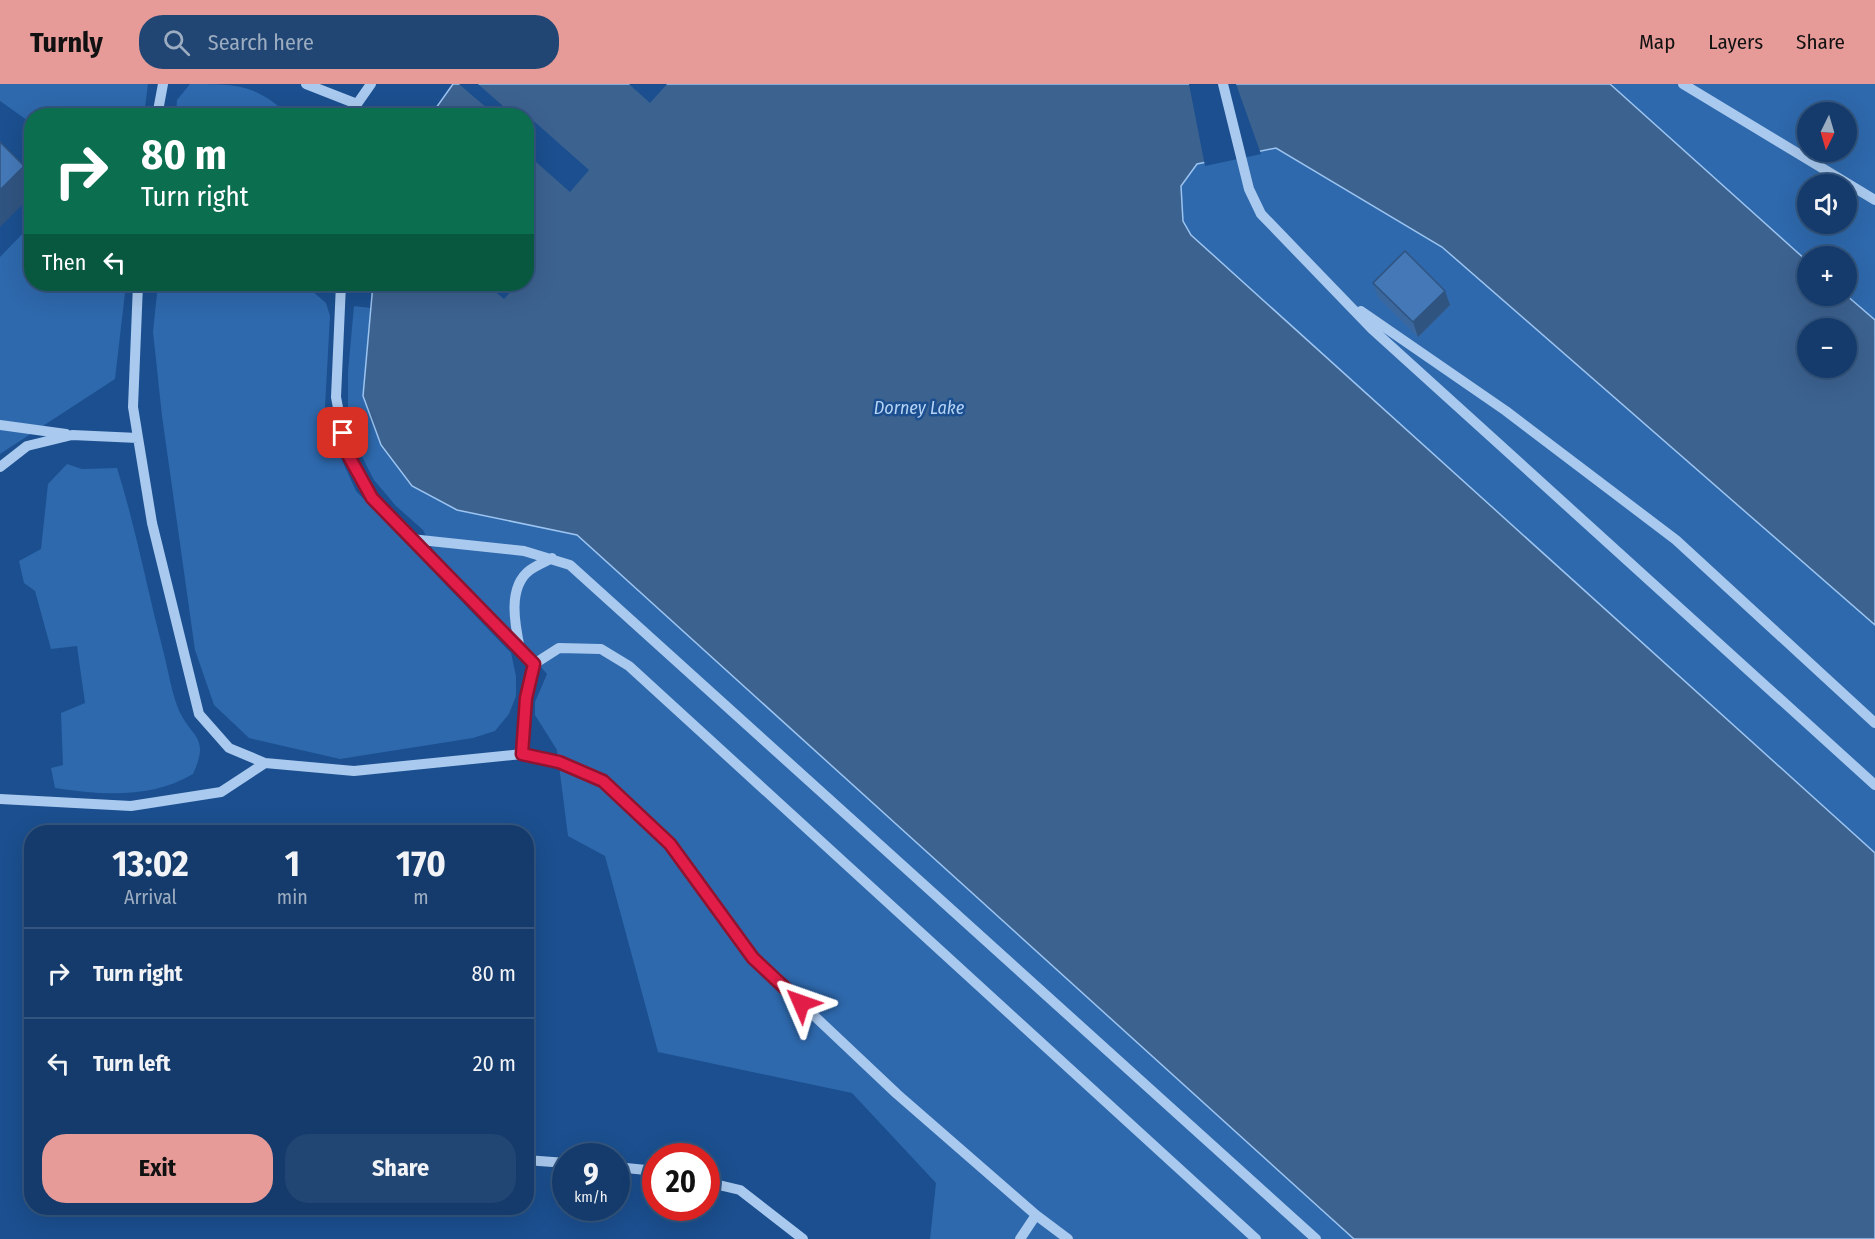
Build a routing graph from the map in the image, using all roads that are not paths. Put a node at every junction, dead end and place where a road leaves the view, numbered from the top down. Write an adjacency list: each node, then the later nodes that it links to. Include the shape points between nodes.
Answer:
1 (163, 84): 7 (street)
2 (306, 84): 6 (street)
3 (371, 84): 6 (street)
4 (1223, 84): 12 (street, via 1249,189 1261,214)
5 (1683, 84): 9 (street)
6 (357, 104): 8 (street)
7 (159, 108)
8 (357, 108)
9 (1875, 200)
10 (138, 291): 15 (street, via 133,407)
11 (341, 291): 17 (street, via 336,397 346,451 372,498)
12 (1342, 298): 21 (street, via 1506,411 1676,540); 24 (street, via 1372,330)
13 (0, 425): 14 (street)
14 (72, 435): 15 (street); 16 (street, via 27,447)
15 (138, 438): 23 (street, via 152,523 198,714 228,747)
16 (0, 467)
17 (411, 539): 18 (street, via 524,551); 19 (street)
18 (552, 558): 19 (street, via 528,572 517,591 514,618); 34 (street, via 570,565 640,625)
19 (520, 650): 20 (street)
20 (534, 664): 22 (street, via 526,698); 33 (street, via 559,648 601,649 629,666)
21 (1875, 723)
22 (522, 754): 23 (street, via 354,771); 29 (street, via 559,762 603,781 670,844 753,958 897,1094)
23 (265, 763): 25 (street, via 221,792 131,806)
24 (1875, 785)
25 (0, 799)
26 (534, 1161): 27 (street)
27 (552, 1162)
28 (720, 1185): 30 (street, via 740,1190)
29 (1036, 1215): 31 (street); 32 (street)
30 (802, 1239)
31 (1020, 1239)
32 (1068, 1239)
33 (1256, 1239)
34 (1316, 1239)

